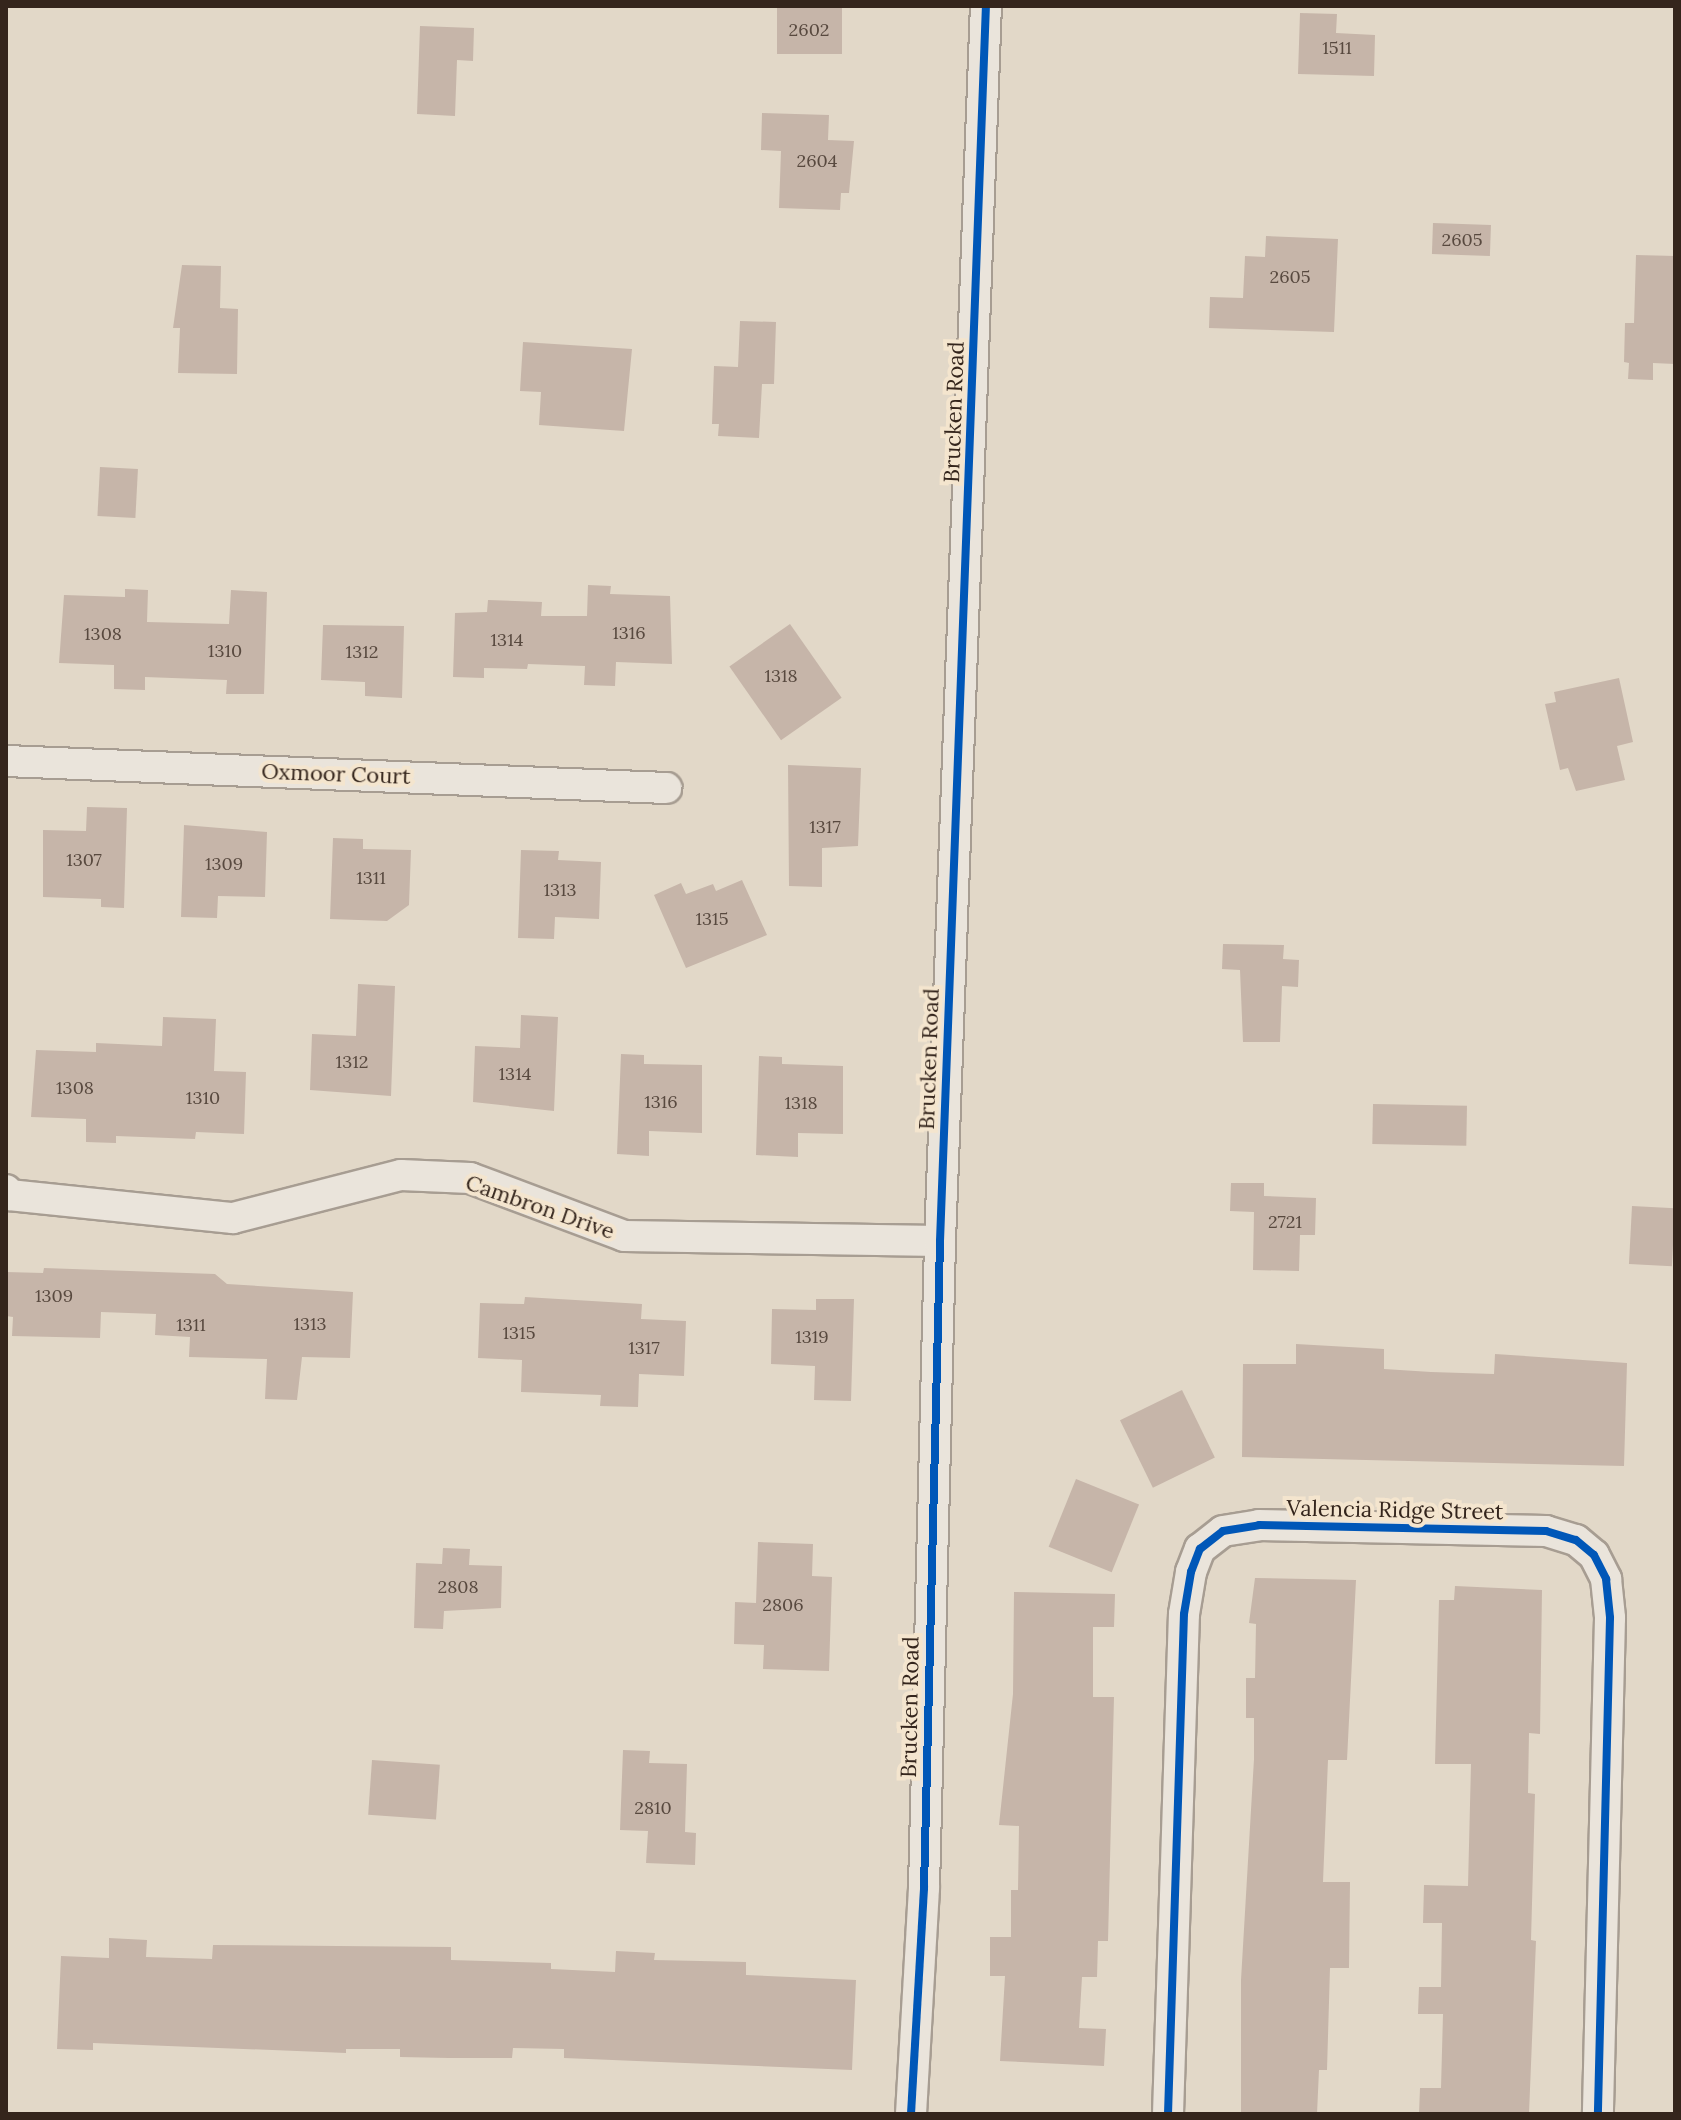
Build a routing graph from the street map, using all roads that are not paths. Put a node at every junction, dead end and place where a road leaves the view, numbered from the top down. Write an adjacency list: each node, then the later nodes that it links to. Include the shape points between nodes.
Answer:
1 (986, 6): 5 (street, Brucken Road)
2 (6, 761): 3 (street, Oxmoor Court)
3 (666, 788)
4 (6, 1190): 5 (street, Cambron Drive, via 9,1195 233,1218 401,1175 470,1178 624,1236)
5 (940, 1241): 6 (street, Brucken Road, via 924,1888)
6 (911, 2114)
7 (1168, 2114): 8 (street, Valencia Ridge Street, via 1188,1586 1200,1549 1223,1531 1259,1525 1546,1531 1576,1540 1594,1555 1606,1579 1610,1618)
8 (1598, 2114)

